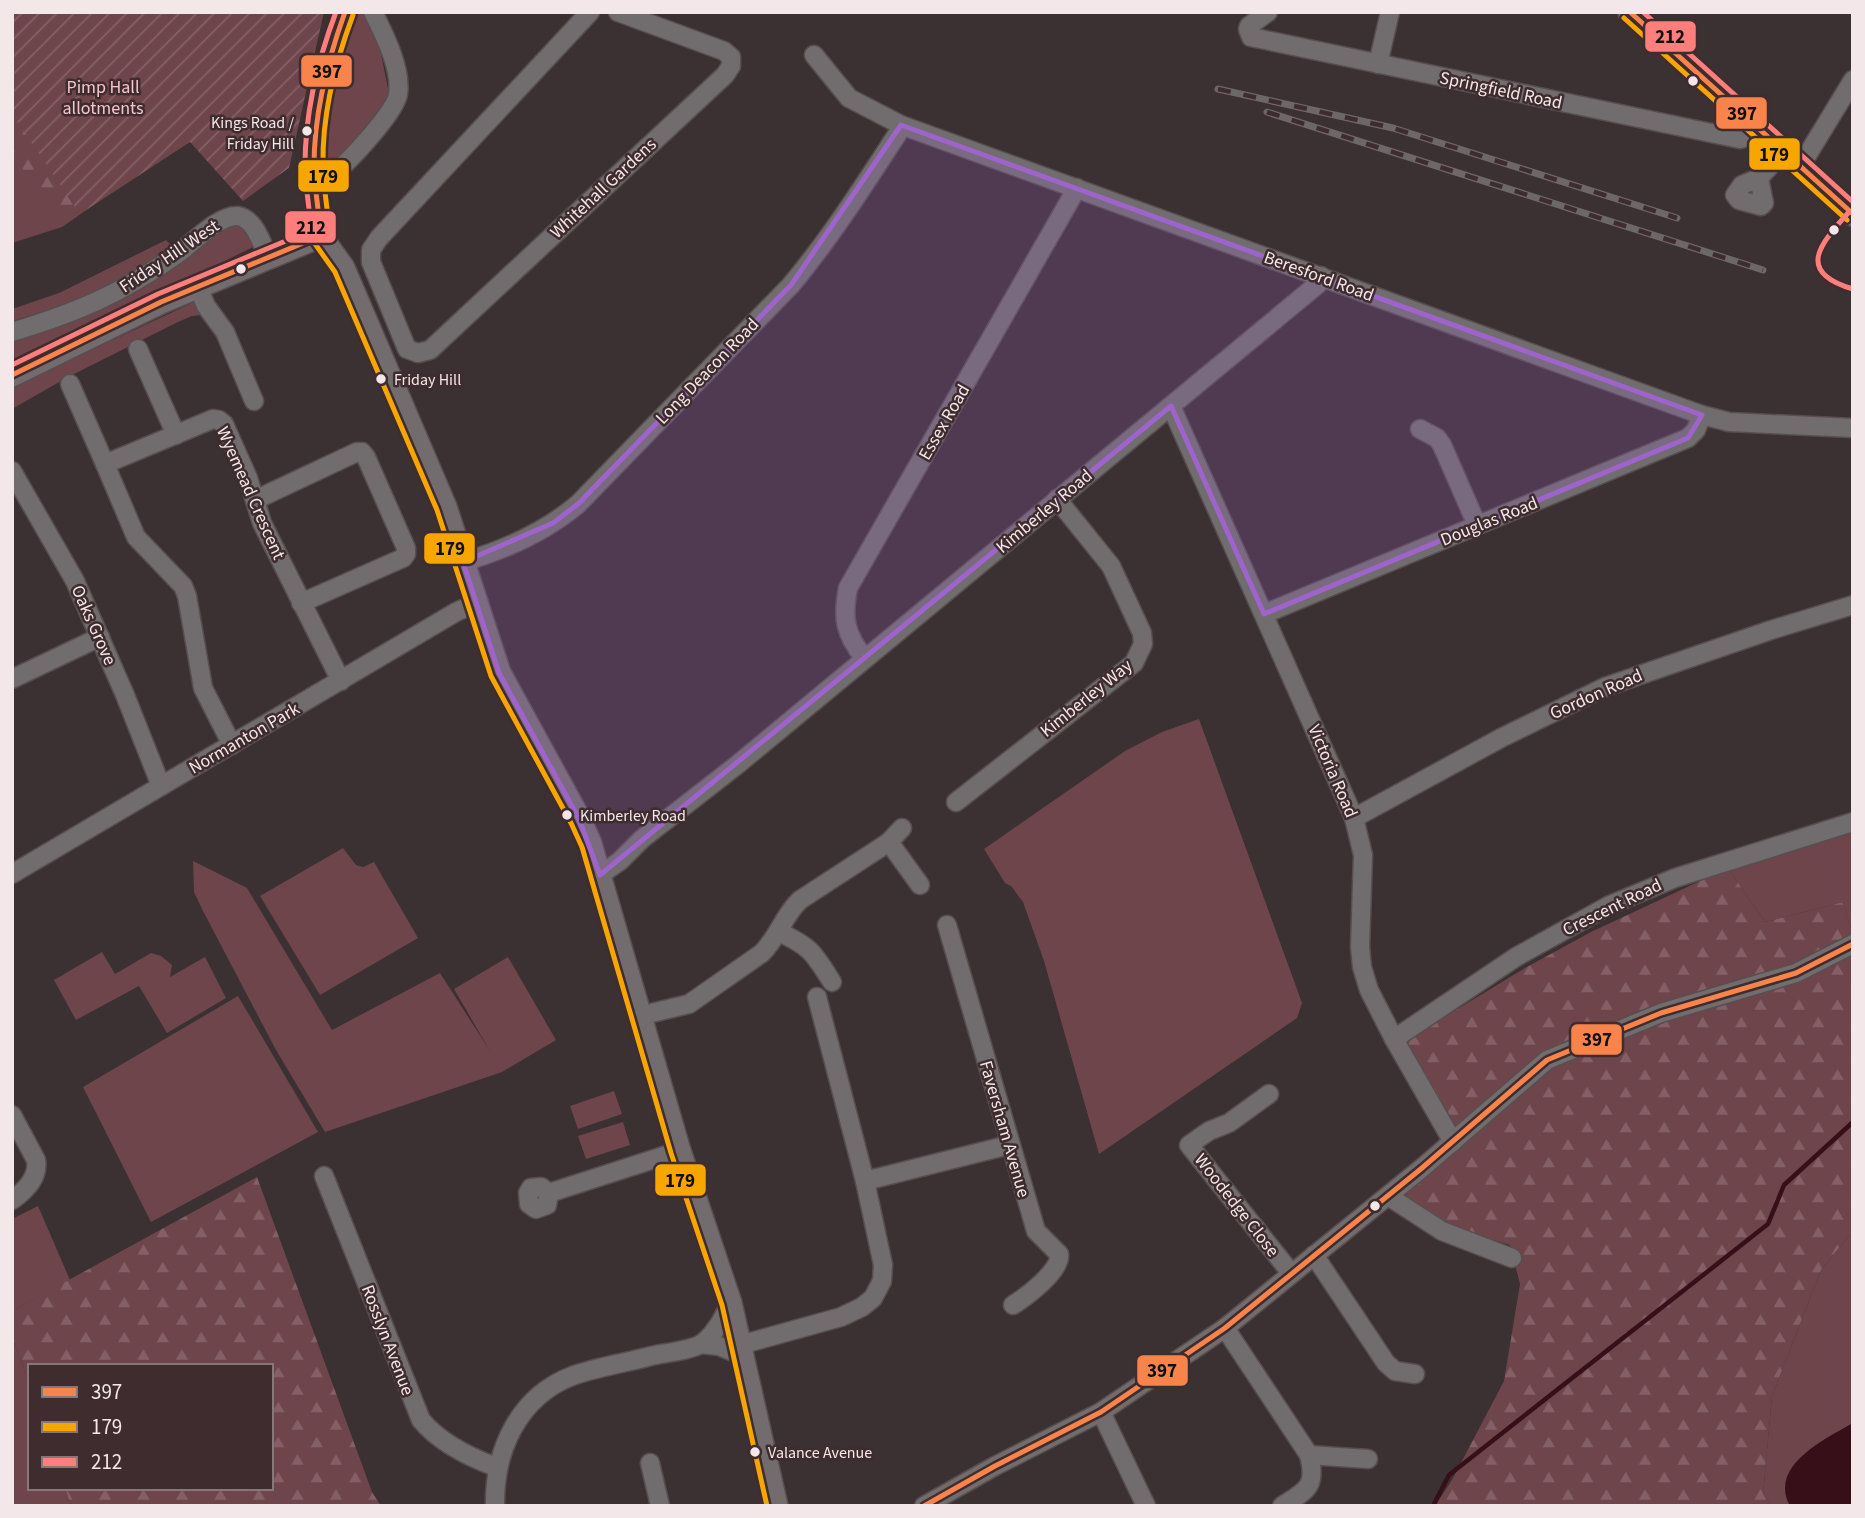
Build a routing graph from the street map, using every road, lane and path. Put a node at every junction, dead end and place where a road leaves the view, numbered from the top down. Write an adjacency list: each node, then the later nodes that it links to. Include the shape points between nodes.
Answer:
1 (345, 12): 15 (main road, via 321,95)
2 (373, 12): 15 (street, via 386,37 398,95 356,153)
3 (590, 12): 22 (street, Whitehall Gardens, via 379,238 371,250 371,262)
4 (618, 12): 22 (street, Whitehall Gardens, via 724,51 731,57 731,66 430,350 418,354 407,349)
5 (1268, 12): 9 (street, Springfield Road, via 1248,29 1251,37)
6 (1390, 12): 9 (street)
7 (1630, 12): 12 (main road)
8 (814, 55): 11 (street, Beresford Road, via 849,98)
9 (1378, 64): 12 (street, Springfield Road, via 1740,139)
10 (1853, 80): 13 (street)
11 (901, 125): 16 (street, Beresford Road); 39 (street, Long Deacon Road, via 814,258 585,497 554,523)
12 (1756, 128): 13 (main road)
13 (1791, 159): 14 (street); 17 (main road)
14 (1759, 178)
15 (314, 183): 18 (main road)
16 (1077, 188): 20 (street, Beresford Road); 45 (street, Essex Road, via 848,588 845,625)
17 (1853, 214)
18 (320, 236): 19 (main road); 23 (main road, via 343,268)
19 (268, 257): 21 (main road); 24 (street, Friday Hill West, via 252,225 242,217 227,217 118,292 70,314)
20 (1321, 276): 29 (street, Kimberley Road, via 1318,284); 30 (street, Beresford Road)
21 (198, 286): 26 (main road); 28 (street, via 225,332)
22 (388, 307): 23 (street)
23 (363, 316): 39 (main road, via 445,506)
24 (12, 332)
25 (138, 349): 33 (street)
26 (12, 374)
27 (70, 384): 34 (street)
28 (254, 401)
29 (1170, 407): 36 (street, Kimberley Road); 43 (street, Victoria Road)
30 (1702, 415): 31 (street, Beresford Road, via 1729,422); 38 (street, Douglas Road, via 1688,438)
31 (1853, 428)
32 (1420, 429): 38 (street, via 1442,445)
33 (176, 435): 34 (street, Wyemead Crescent); 37 (street, Wyemead Crescent, via 214,419 224,424)
34 (105, 464): 48 (street, via 136,537 183,586 203,688)
35 (12, 471): 44 (street, Oaks Grove, via 62,556)
36 (1057, 499): 45 (street, Kimberley Road); 50 (street, Kimberley Way, via 1111,566 1143,644 1133,663)
37 (255, 500): 40 (street, Wyemead Crescent); 40 (street, via 357,452 366,457 406,554)
38 (1477, 525): 43 (street, Douglas Road)
39 (463, 562): 41 (main road)
40 (301, 603): 47 (street, Wyemead Crescent)
41 (476, 603): 47 (street, Normanton Park); 56 (main road, via 499,673 579,819)
42 (1853, 605): 51 (street, Gordon Road, via 1605,687)
43 (1264, 614): 51 (street, Victoria Road)
44 (100, 637): 46 (street); 49 (street, Oaks Grove)
45 (865, 659): 56 (street, Kimberley Road)
46 (12, 679)
47 (341, 681): 48 (street, Normanton Park)
48 (232, 745): 49 (street, Normanton Park)
49 (161, 786): 55 (street, Normanton Park)
50 (956, 802)
51 (1354, 818): 64 (street, Victoria Road, via 1364,867 1362,967)
52 (1853, 821): 64 (street, Crescent Road, via 1675,878 1610,905 1516,957)
53 (902, 828): 54 (street)
54 (889, 842): 57 (street); 59 (street, via 800,900)
55 (12, 874)
56 (600, 875): 63 (main road)
57 (920, 885)
58 (947, 925): 68 (street, Faversham Avenue)
59 (779, 932): 61 (street, via 813,952); 63 (street, via 762,953 689,1004)
60 (1853, 943): 67 (street, via 1796,973 1661,1013 1546,1060)
61 (832, 982)
62 (817, 997): 71 (street)
63 (639, 1017): 69 (main road)
64 (1394, 1039): 67 (street, Victoria Road)
65 (1269, 1094): 77 (street, Woodedge Close, via 1229,1124 1189,1145)
66 (12, 1115): 74 (street, via 37,1168 24,1192)
67 (1453, 1142): 73 (street)
68 (1009, 1145): 71 (street); 79 (street, Faversham Avenue, via 1036,1231 1060,1260 1026,1297)
69 (679, 1151): 72 (street); 78 (main road)
70 (324, 1176): 88 (street, Rosslyn Avenue, via 421,1420 450,1445)
71 (865, 1181): 82 (street, via 883,1265 882,1281 873,1297 841,1317)
72 (548, 1193)
73 (1388, 1196): 75 (street); 76 (street, via 1443,1231)
74 (12, 1200)
75 (1314, 1255): 77 (street); 83 (street, via 1386,1363 1395,1371)
76 (1512, 1258)
77 (1291, 1273): 80 (street)
78 (730, 1304): 81 (street, via 721,1324); 82 (main road)
79 (1013, 1304)
80 (1225, 1328): 84 (street); 85 (street)
81 (701, 1344): 82 (street); 88 (street, via 572,1376 549,1388 515,1423)
82 (741, 1351): 91 (main road)
83 (1415, 1374)
84 (1101, 1412): 92 (street); 93 (street)
85 (1309, 1455): 86 (street); 94 (street, via 1312,1480 1307,1489)
86 (1368, 1459)
87 (650, 1463): 90 (street)
88 (496, 1467): 89 (street)
89 (495, 1506)
90 (660, 1506)
91 (776, 1506)
92 (924, 1506)
93 (1146, 1506)
94 (1282, 1506)

